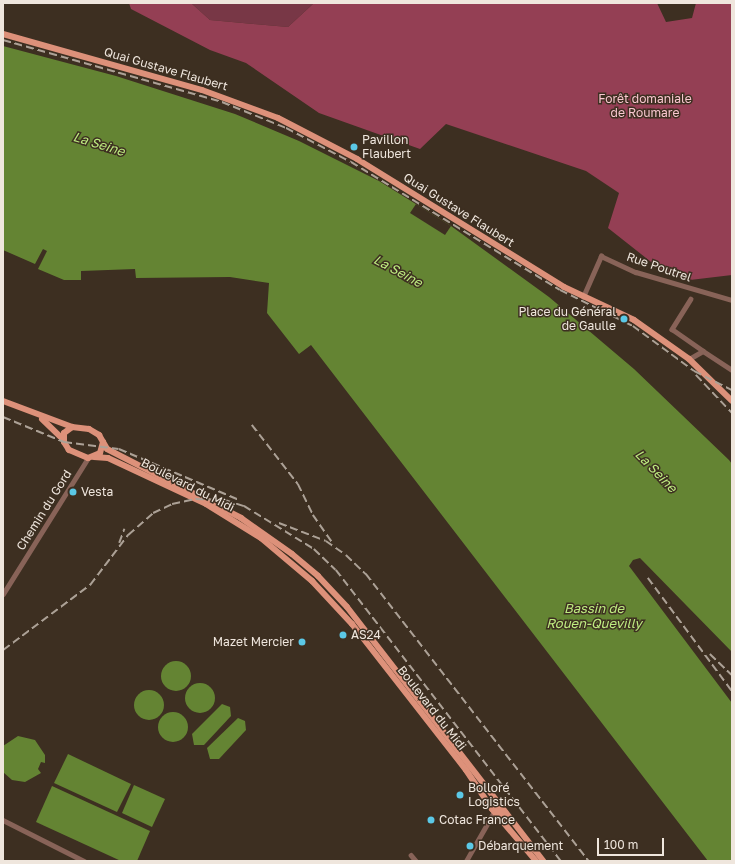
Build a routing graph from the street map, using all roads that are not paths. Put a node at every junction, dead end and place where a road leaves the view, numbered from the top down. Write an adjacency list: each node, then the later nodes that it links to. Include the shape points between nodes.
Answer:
1 (3, 34): 2 (main road, Quai Gustave Flaubert, via 202,90 278,118 357,159)
2 (583, 297): 4 (street, Rue Poutrel, via 601,256 636,272); 6 (main road, Quai Gustave Flaubert, via 634,320)
3 (691, 299): 5 (street, via 672,330)
4 (732, 300)
5 (703, 351): 6 (street); 7 (street)
6 (688, 358): 9 (main road, Quai Gustave Flaubert)
7 (732, 370)
8 (3, 401): 10 (main road)
9 (732, 401)
10 (40, 417): 11 (main road); 12 (main road, via 53,426)
11 (72, 427): 12 (main road, via 64,433); 13 (main road, via 89,429 99,435)
12 (64, 440): 14 (main road, via 69,450)
13 (103, 442): 14 (main road, via 103,448); 15 (main road, Boulevard du Midi, via 107,448 227,509)
14 (91, 457): 16 (main road, Boulevard du Midi, via 108,458 206,504 261,538); 17 (street, Chemin du Gord)
15 (302, 561): 16 (main road, Boulevard du Midi); 18 (main road, Boulevard du Midi)
16 (306, 573): 18 (main road, Boulevard du Midi); 19 (main road, Boulevard du Midi, via 352,624)
17 (3, 594)
18 (344, 604): 19 (main road, Boulevard du Midi)
19 (497, 808): 24 (street); 25 (main road, Boulevard du Midi); 26 (main road, Boulevard du Midi)
20 (3, 820): 22 (street)
21 (411, 855): 23 (street)
22 (84, 861)
23 (416, 861)
24 (466, 861)
25 (536, 861)
26 (543, 861)

